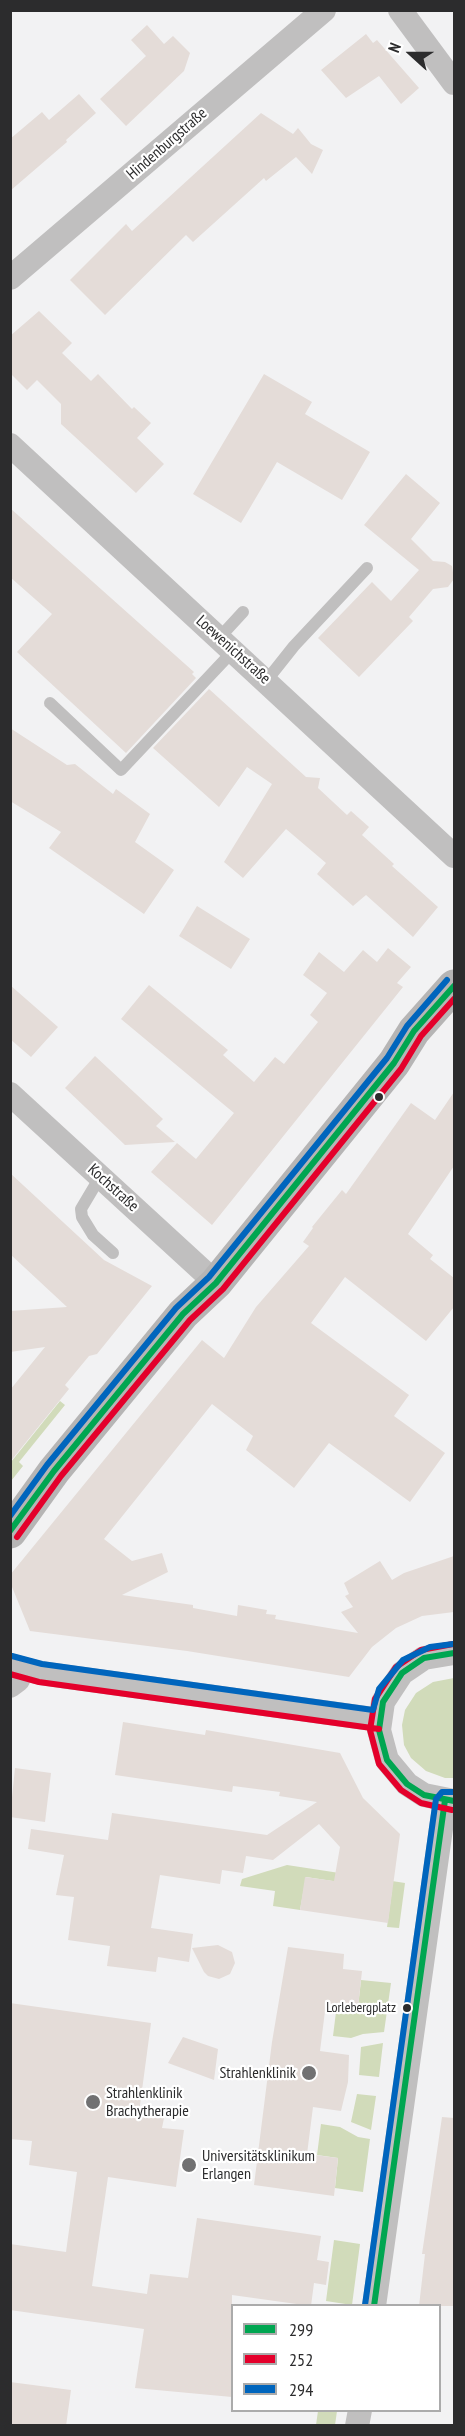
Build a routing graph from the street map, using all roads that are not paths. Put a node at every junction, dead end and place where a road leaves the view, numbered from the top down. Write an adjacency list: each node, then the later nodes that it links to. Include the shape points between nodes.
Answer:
1 (324, 10): 4 (street, Hindenburgstraße)
2 (400, 10): 3 (street)
3 (454, 84)
4 (10, 278)
5 (10, 445): 8 (street, Loewenichstraße)
6 (367, 568): 9 (lane)
7 (243, 612): 8 (lane)
8 (227, 644): 9 (street, Loewenichstraße); 10 (lane, via 121,770)
9 (267, 680): 11 (street, Loewenichstraße)
10 (50, 703)
11 (454, 856)
12 (454, 986): 16 (street, via 414,1031 394,1063)
13 (10, 1094): 14 (street, Kochstraße)
14 (100, 1177): 15 (lane, via 81,1209 82,1217 93,1235); 16 (street, Kochstraße)
15 (113, 1253)
16 (216, 1283): 17 (street, via 183,1314 46,1481)
17 (10, 1532)
18 (454, 1653): 20 (street, via 433,1656 409,1667 391,1687)
19 (14, 1674): 20 (street)
20 (380, 1719): 21 (street, via 383,1750 399,1778 424,1795)
21 (450, 1801): 22 (street)
22 (374, 2304)

